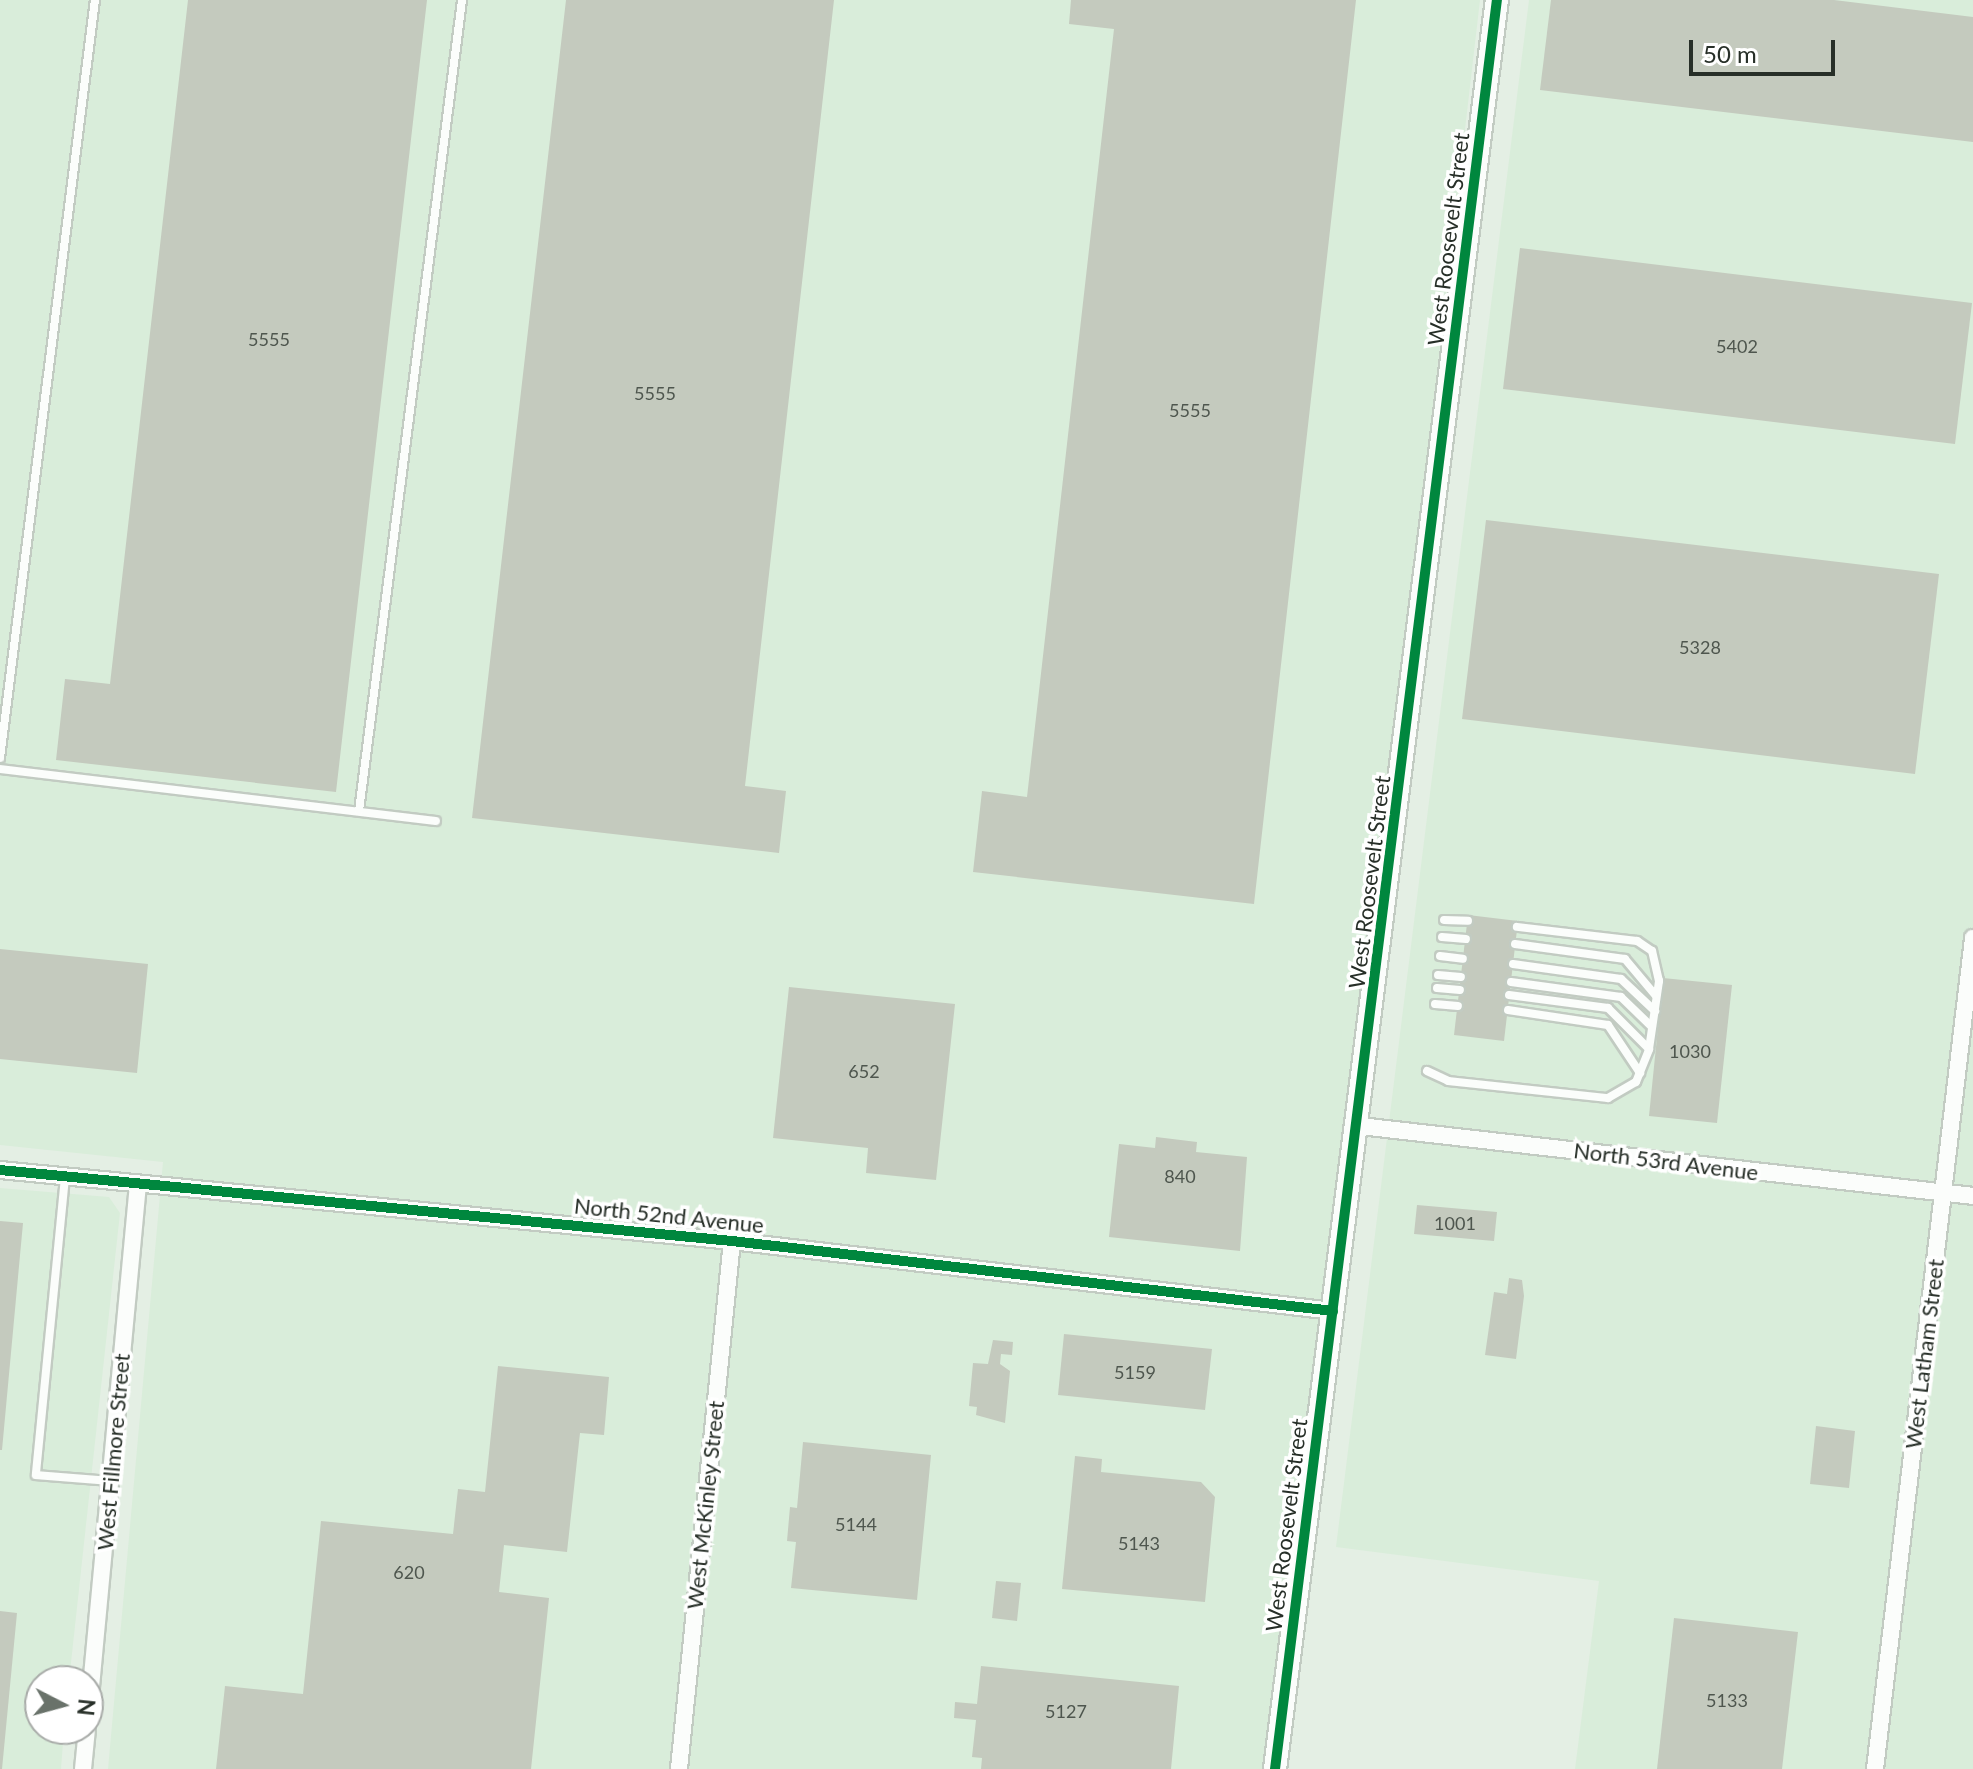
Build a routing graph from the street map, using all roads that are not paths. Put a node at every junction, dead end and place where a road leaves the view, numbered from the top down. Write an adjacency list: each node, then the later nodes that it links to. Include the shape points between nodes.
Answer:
1 (95, 0): 4 (lane)
2 (462, 0): 6 (lane)
3 (1497, 0): 33 (street, West Roosevelt Street)
4 (0, 758)
5 (0, 769): 6 (lane)
6 (359, 811): 7 (lane)
7 (436, 821)
8 (1444, 920): 9 (lane)
9 (1468, 921)
10 (1517, 927): 24 (lane, via 1637,941 1652,951)
11 (1442, 937): 13 (lane)
12 (1973, 938): 37 (street, West Latham Street)
13 (1466, 939)
14 (1515, 944): 24 (lane, via 1625,959)
15 (1440, 956): 16 (lane)
16 (1463, 959)
17 (1513, 964): 28 (lane, via 1621,979)
18 (1438, 975): 19 (lane)
19 (1461, 977)
20 (1511, 982): 29 (lane, via 1621,997)
21 (1437, 988): 22 (lane)
22 (1460, 990)
23 (1509, 995): 30 (lane, via 1608,1008)
24 (1657, 997): 28 (lane)
25 (1435, 1004): 26 (lane)
26 (1458, 1006)
27 (1508, 1010): 32 (lane, via 1608,1025)
28 (1655, 1011): 29 (lane)
29 (1652, 1027): 30 (lane)
30 (1649, 1049): 32 (lane)
31 (1427, 1071): 32 (lane, via 1448,1081 1608,1098 1636,1082)
32 (1640, 1073)
33 (1360, 1126): 37 (street, North 53rd Avenue); 40 (street, West Roosevelt Street)
34 (0, 1170): 35 (street, North 52nd Avenue)
35 (65, 1177): 36 (street, North 52nd Avenue); 41 (lane, via 36,1475)
36 (138, 1184): 39 (street, North 52nd Avenue); 41 (street, West Fillmore Street)
37 (1943, 1193): 38 (street, North 53rd Avenue); 47 (street, West Latham Street)
38 (1973, 1196)
39 (732, 1241): 40 (street, North 52nd Avenue); 45 (street, West McKinley Street)
40 (1333, 1311): 46 (street, West Roosevelt Street)
41 (110, 1481): 42 (street, West Fillmore Street)
42 (93, 1665)
43 (85, 1745): 44 (street)
44 (83, 1769)
45 (679, 1769)
46 (1275, 1769)
47 (1875, 1769)

